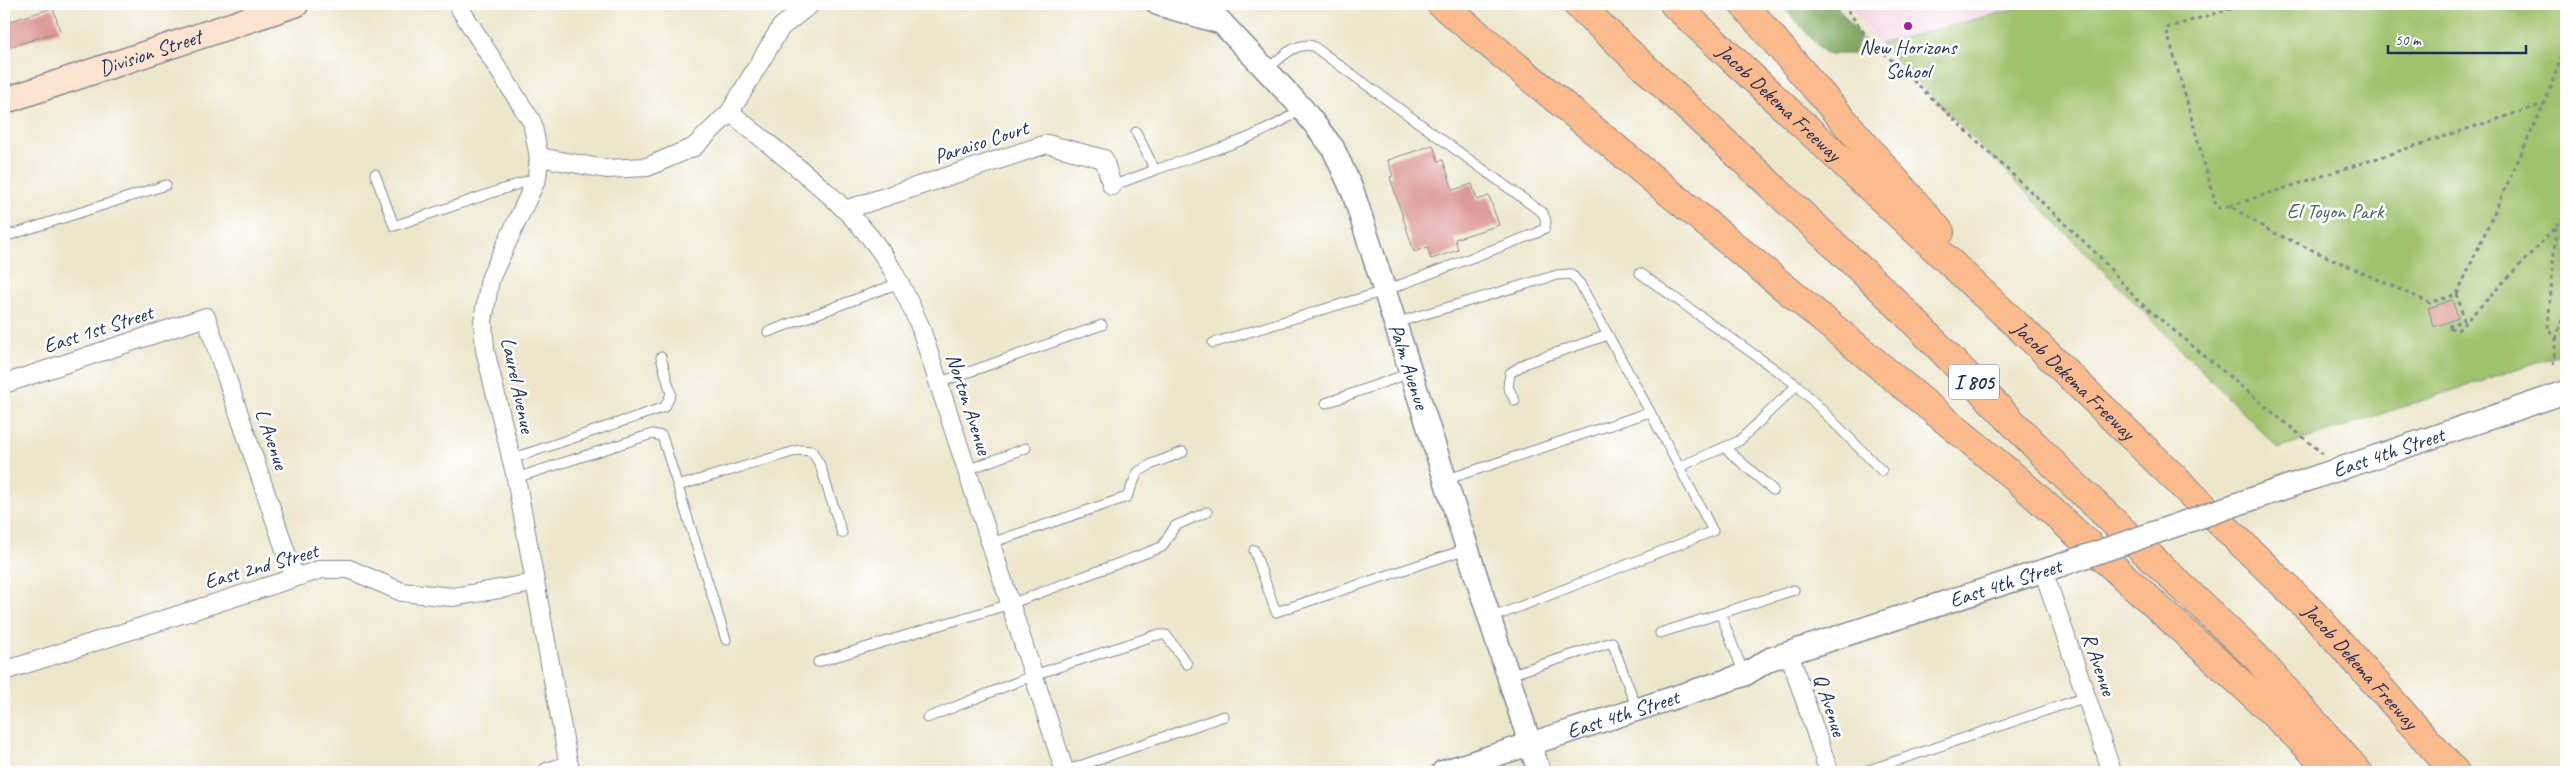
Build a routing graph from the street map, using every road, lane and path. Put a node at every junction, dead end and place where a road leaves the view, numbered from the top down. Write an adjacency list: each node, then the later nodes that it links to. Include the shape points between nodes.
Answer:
1 (296, 4): 15 (main road, Division Street)
2 (457, 4): 20 (street, Laurel Avenue, via 532,122)
3 (811, 4): 18 (street, via 780,27)
4 (1158, 4): 12 (street)
5 (1204, 4): 12 (street, Palm Avenue)
6 (1441, 4): 100 (highway, via 2019,481)
7 (1577, 4): 101 (highway, I 805, via 1890,297 2064,475 2256,657)
8 (1674, 4): 43 (highway, Jacob Dekema Freeway)
9 (1743, 4): 43 (highway)
10 (1843, 4): 59 (path, via 1866,36 2100,257 2136,299)
11 (2247, 4): 26 (path, via 2166,28 2217,208)
12 (1222, 23): 14 (street, Palm Avenue)
13 (2566, 45): 16 (path)
14 (1266, 70): 17 (street, Palm Avenue); 33 (lane, via 1296,47 1313,46 1543,213 1545,228 1537,233)
15 (4, 100)
16 (2544, 104): 26 (path); 34 (path)
17 (1302, 108): 21 (lane, via 1259,134); 33 (street, Palm Avenue, via 1333,148 1353,192)
18 (730, 112): 20 (street, via 694,147 647,167 606,169); 27 (street, Norton Avenue)
19 (1136, 132): 21 (lane)
20 (539, 156): 23 (street, Laurel Avenue)
21 (1155, 170): 25 (lane)
22 (375, 174): 23 (lane, via 394,226)
23 (537, 178): 57 (street, Laurel Avenue, via 490,279 482,321 485,350)
24 (166, 185): 30 (lane)
25 (1112, 186): 27 (street, Paraiso Court, via 1104,159 1047,144)
26 (2230, 206): 34 (path, via 2268,230 2430,303)
27 (845, 210): 32 (street, Norton Avenue, via 871,238)
28 (2566, 216): 29 (path)
29 (2556, 227): 34 (path, via 2458,330 2447,327 2464,320); 41 (path, via 2548,328)
30 (4, 237)
31 (1640, 273): 49 (lane)
32 (900, 283): 39 (lane); 47 (street, Norton Avenue, via 920,326)
33 (1384, 290): 37 (street, Palm Avenue); 42 (lane)
34 (2457, 294)
35 (2566, 307): 41 (path)
36 (206, 317): 48 (street, East 1st Street); 72 (street, L Avenue)
37 (1395, 323): 40 (lane, via 1557,275 1570,274 1580,284); 46 (street, Palm Avenue)
38 (1102, 324): 47 (lane)
39 (768, 332)
40 (1608, 336): 51 (lane, via 1526,363 1510,373 1508,387); 53 (lane)
41 (2556, 339): 45 (path)
42 (1213, 343)
43 (2036, 343): 102 (highway, Jacob Dekema Freeway, via 2314,614)
44 (661, 357): 57 (lane, via 671,394 665,408)
45 (2554, 367)
46 (1410, 373): 52 (lane); 63 (street, Palm Avenue)
47 (938, 383): 60 (street, Norton Avenue)
48 (4, 384)
49 (1797, 385): 54 (lane, via 1738,441); 61 (lane)
50 (2566, 392): 59 (street, East 4th Street)
51 (1515, 401)
52 (1326, 403)
53 (1650, 412): 58 (lane); 63 (lane)
54 (1724, 447): 58 (lane); 65 (lane)
55 (1026, 448): 60 (lane)
56 (1183, 452): 68 (lane, via 1138,472 1127,497)
57 (511, 459): 62 (street, Laurel Avenue)
58 (1679, 467): 77 (lane, via 1713,531)
59 (2342, 468): 71 (street, East 4th Street, bridge)
60 (967, 470): 68 (street, Norton Avenue)
61 (1882, 471)
62 (516, 478): 64 (lane, via 652,434 662,436); 73 (street, Laurel Avenue)
63 (1445, 480): 69 (street, Palm Avenue)
64 (678, 486): 67 (lane, via 799,450 812,451 820,465); 79 (lane)
65 (1773, 490)
66 (1207, 512): 75 (lane, via 1175,526 1162,547)
67 (842, 533)
68 (991, 543): 75 (street, Norton Avenue)
69 (1467, 549): 70 (lane, via 1276,612); 77 (street, Palm Avenue)
70 (1254, 550)
71 (2052, 568): 80 (street, East 4th Street); 87 (street, R Avenue)
72 (294, 576): 73 (street, East 2nd Street, via 322,569 349,569 402,592 453,597); 83 (street, East 2nd Street)
73 (534, 583): 92 (street, Laurel Avenue)
74 (1794, 590): 76 (lane)
75 (1010, 604): 81 (lane); 85 (street, Norton Avenue)
76 (1721, 615): 78 (lane); 84 (lane)
77 (1489, 619): 86 (street, Palm Avenue)
78 (1660, 633)
79 (726, 640)
80 (1789, 653): 84 (street, East 4th Street, via 1770,659); 97 (street, Q Avenue)
81 (818, 662)
82 (1187, 664): 85 (lane, via 1166,635 1156,635)
83 (4, 671)
84 (1744, 674): 88 (street, East 4th Street)
85 (1034, 675): 90 (lane); 95 (street, Norton Avenue)
86 (1507, 675): 88 (lane, via 1612,642); 91 (street, Palm Avenue)
87 (2086, 697): 98 (lane); 99 (street, R Avenue)
88 (1637, 709): 91 (street, East 4th Street)
89 (1224, 716): 95 (lane)
90 (928, 718)
91 (1529, 744): 93 (street, East 4th Street); 96 (street, Palm Avenue)
92 (570, 769): 94 (street)
93 (1454, 771)
94 (547, 772)
95 (1065, 772)
96 (1539, 772)
97 (1829, 772)
98 (1863, 772)
99 (2112, 772)
100 (2334, 772)
101 (2358, 772)
102 (2456, 772)

